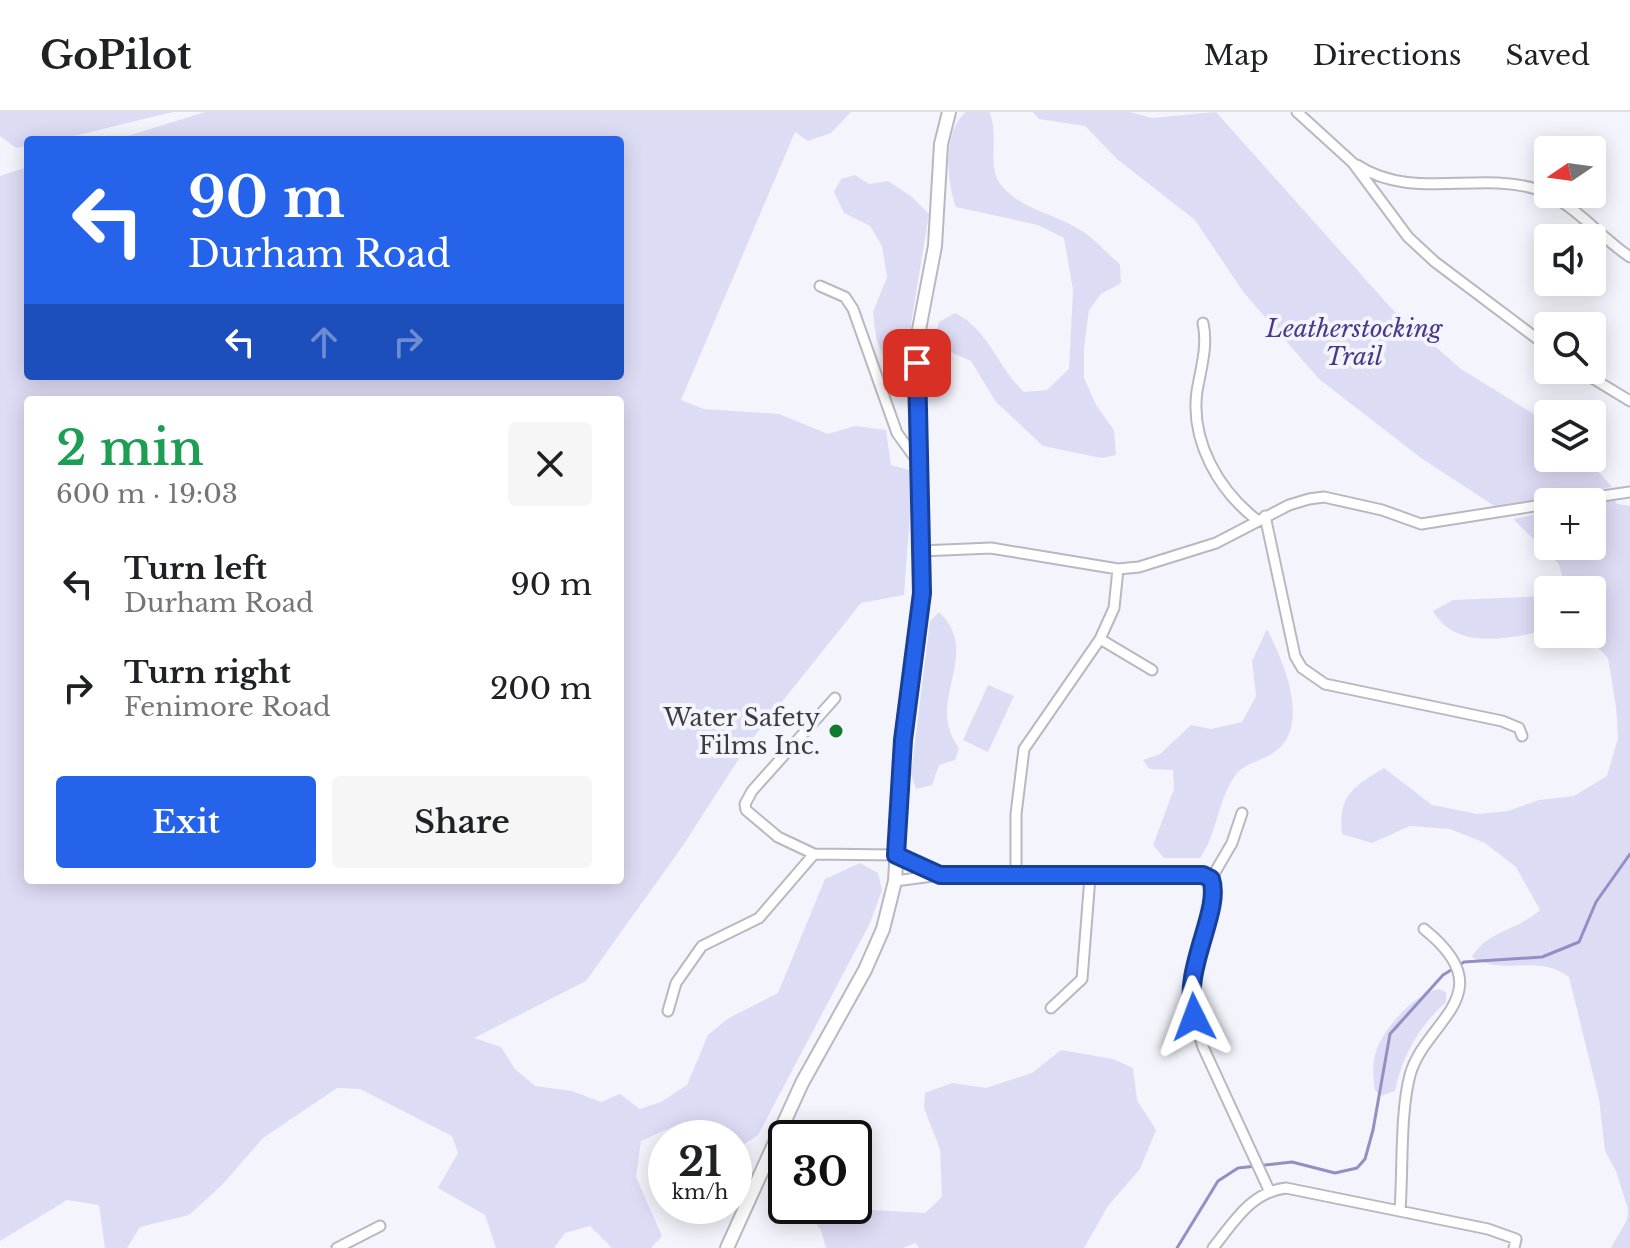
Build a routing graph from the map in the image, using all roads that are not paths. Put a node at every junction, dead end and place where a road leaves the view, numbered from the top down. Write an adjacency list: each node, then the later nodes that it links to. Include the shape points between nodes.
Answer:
1 (949, 112): 10 (street, via 941,144 935,246 918,335)
2 (1297, 112): 3 (street)
3 (1353, 163): 4 (street, via 1413,185 1486,183 1540,190); 7 (street, via 1408,237)
4 (1630, 257)
5 (820, 286): 10 (street, via 845,297 853,309 890,419)
6 (1203, 323): 14 (street, via 1197,416 1207,452 1223,490)
7 (1534, 336)
8 (1602, 384): 9 (street)
9 (1630, 401)
10 (918, 462): 15 (street)
11 (1630, 492): 12 (street)
12 (1606, 495)
13 (1534, 506): 14 (street, via 1421,524 1324,497)
14 (1261, 518): 16 (street, via 1185,555); 20 (street, via 1302,668 1325,684 1513,724)
15 (920, 551): 16 (street, via 1002,549); 23 (street, via 922,593 903,740)
16 (1118, 569): 17 (street, via 1114,608)
17 (1100, 639): 18 (street); 25 (street, via 1024,749)
18 (1152, 670)
19 (835, 698): 22 (street, via 745,804 778,837)
20 (1522, 736)
21 (1242, 813): 27 (street)
22 (814, 854): 23 (street); 31 (street, via 759,918 702,946 676,983)
23 (896, 855): 24 (street); 28 (street)
24 (940, 875): 25 (street); 28 (street)
25 (1016, 875): 26 (street)
26 (1090, 877): 27 (street); 30 (street, via 1082,979)
27 (1211, 879): 32 (street, via 1213,895 1189,1000 1203,1047)
28 (895, 881): 37 (street, via 865,970 795,1096)
29 (1424, 929): 33 (street, via 1441,943 1456,971 1458,1001 1411,1071)
30 (1051, 1008)
31 (668, 1011)
32 (1269, 1190): 33 (street, via 1321,1192); 38 (street, via 1250,1202)
33 (1400, 1210): 35 (street, via 1488,1229)
34 (380, 1226): 36 (street)
35 (1515, 1244)
36 (337, 1248)
37 (727, 1248)
38 (1213, 1248)

